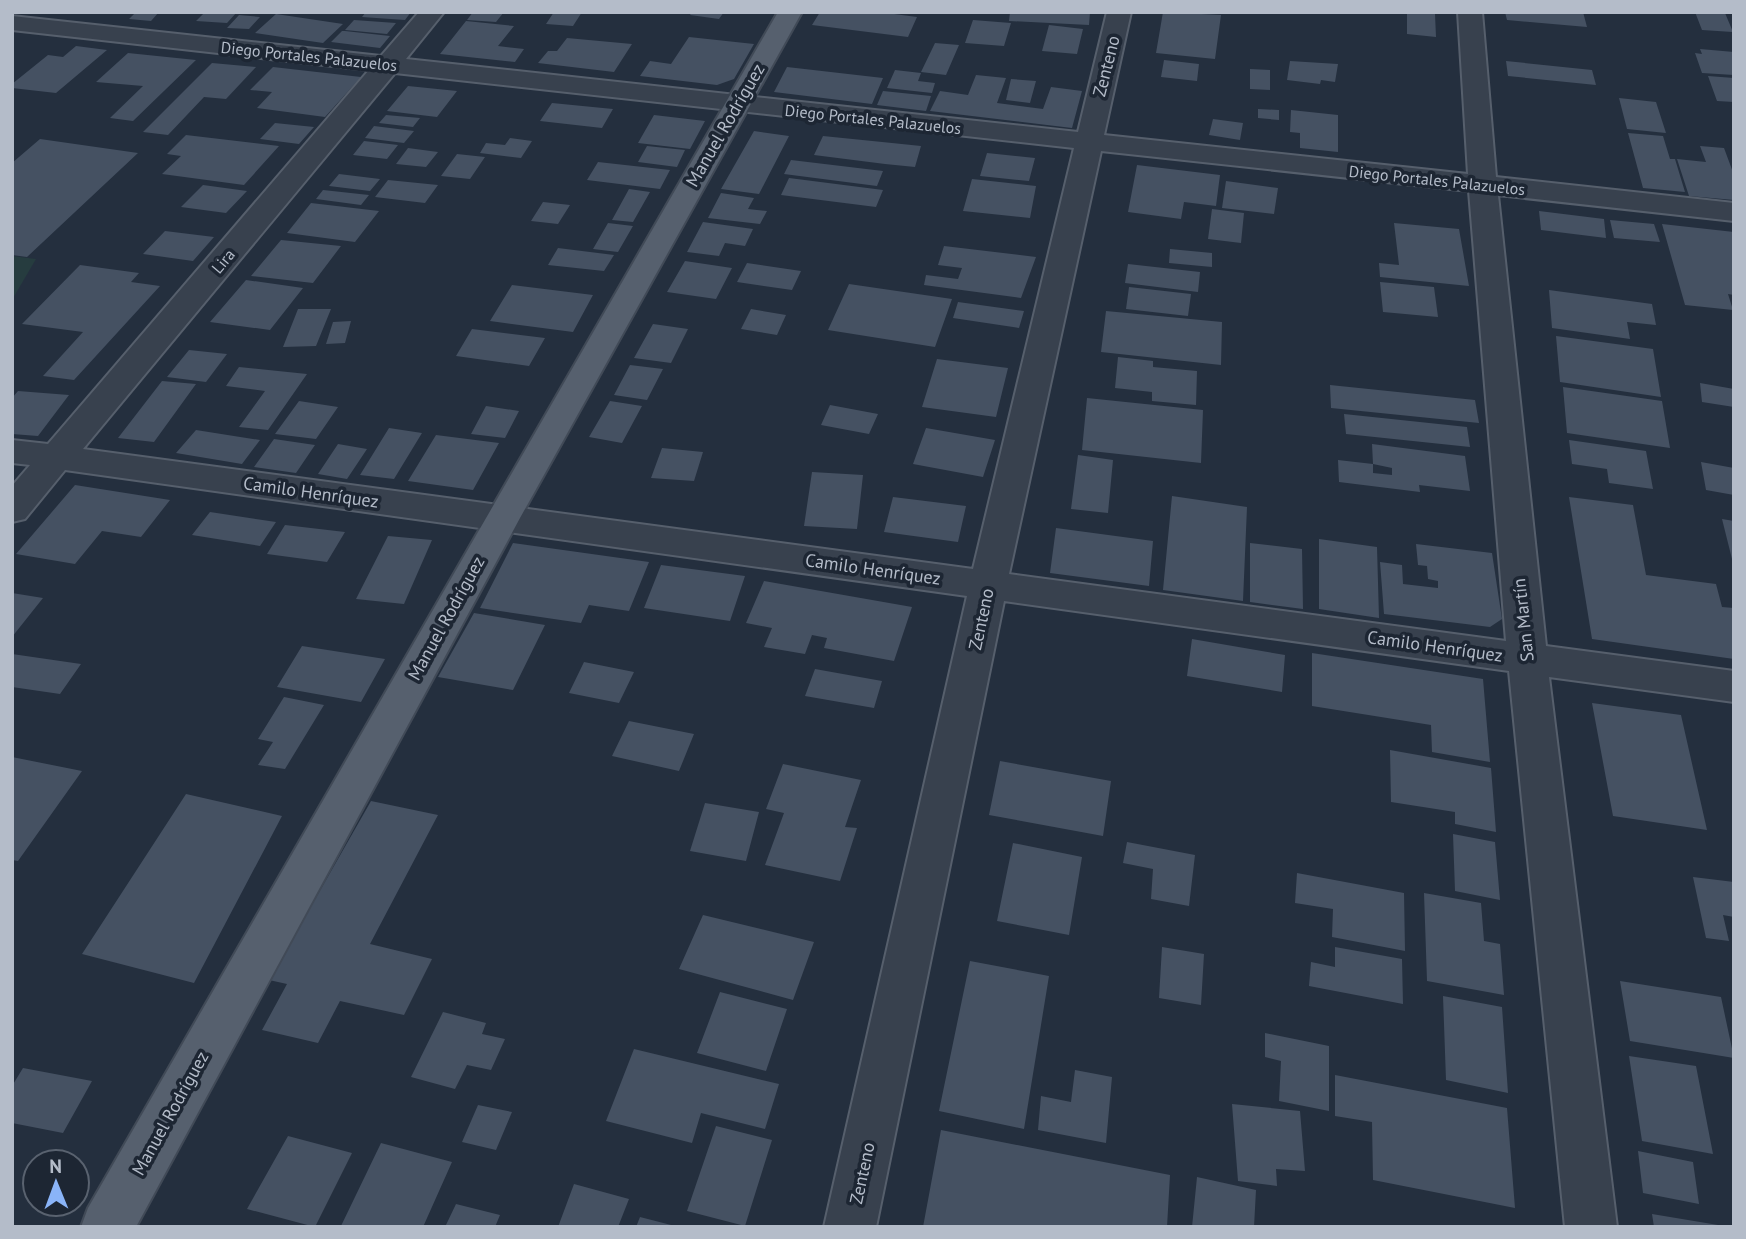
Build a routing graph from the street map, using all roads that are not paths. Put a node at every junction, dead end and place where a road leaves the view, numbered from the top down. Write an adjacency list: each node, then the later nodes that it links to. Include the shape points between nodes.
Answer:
1 (432, 12): 6 (street, Lira)
2 (790, 12): 7 (main road, Manuel Rodríguez)
3 (1119, 12): 8 (street, Zenteno)
4 (1470, 12): 9 (street, San Martín)
5 (12, 23): 6 (street, Diego Portales Palazuelos)
6 (388, 65): 7 (street, Diego Portales Palazuelos); 12 (street, Lira)
7 (737, 104): 8 (street, Diego Portales Palazuelos); 14 (main road, Manuel Rodríguez)
8 (1088, 142): 9 (street, Diego Portales Palazuelos); 15 (street, Zenteno)
9 (1482, 185): 10 (street, Diego Portales Palazuelos); 16 (street, San Martín)
10 (1734, 212)
11 (12, 451): 12 (street, Camilo Henríquez)
12 (58, 457): 13 (street, Lira); 14 (street, Camilo Henríquez)
13 (12, 510)
14 (502, 518): 15 (street, Camilo Henríquez); 18 (main road, Manuel Rodríguez)
15 (988, 585): 16 (street, Camilo Henríquez); 19 (street, Zenteno)
16 (1527, 658): 17 (street, Camilo Henríquez); 20 (street, San Martín)
17 (1734, 687)
18 (107, 1227)
19 (850, 1227)
20 (1591, 1227)

